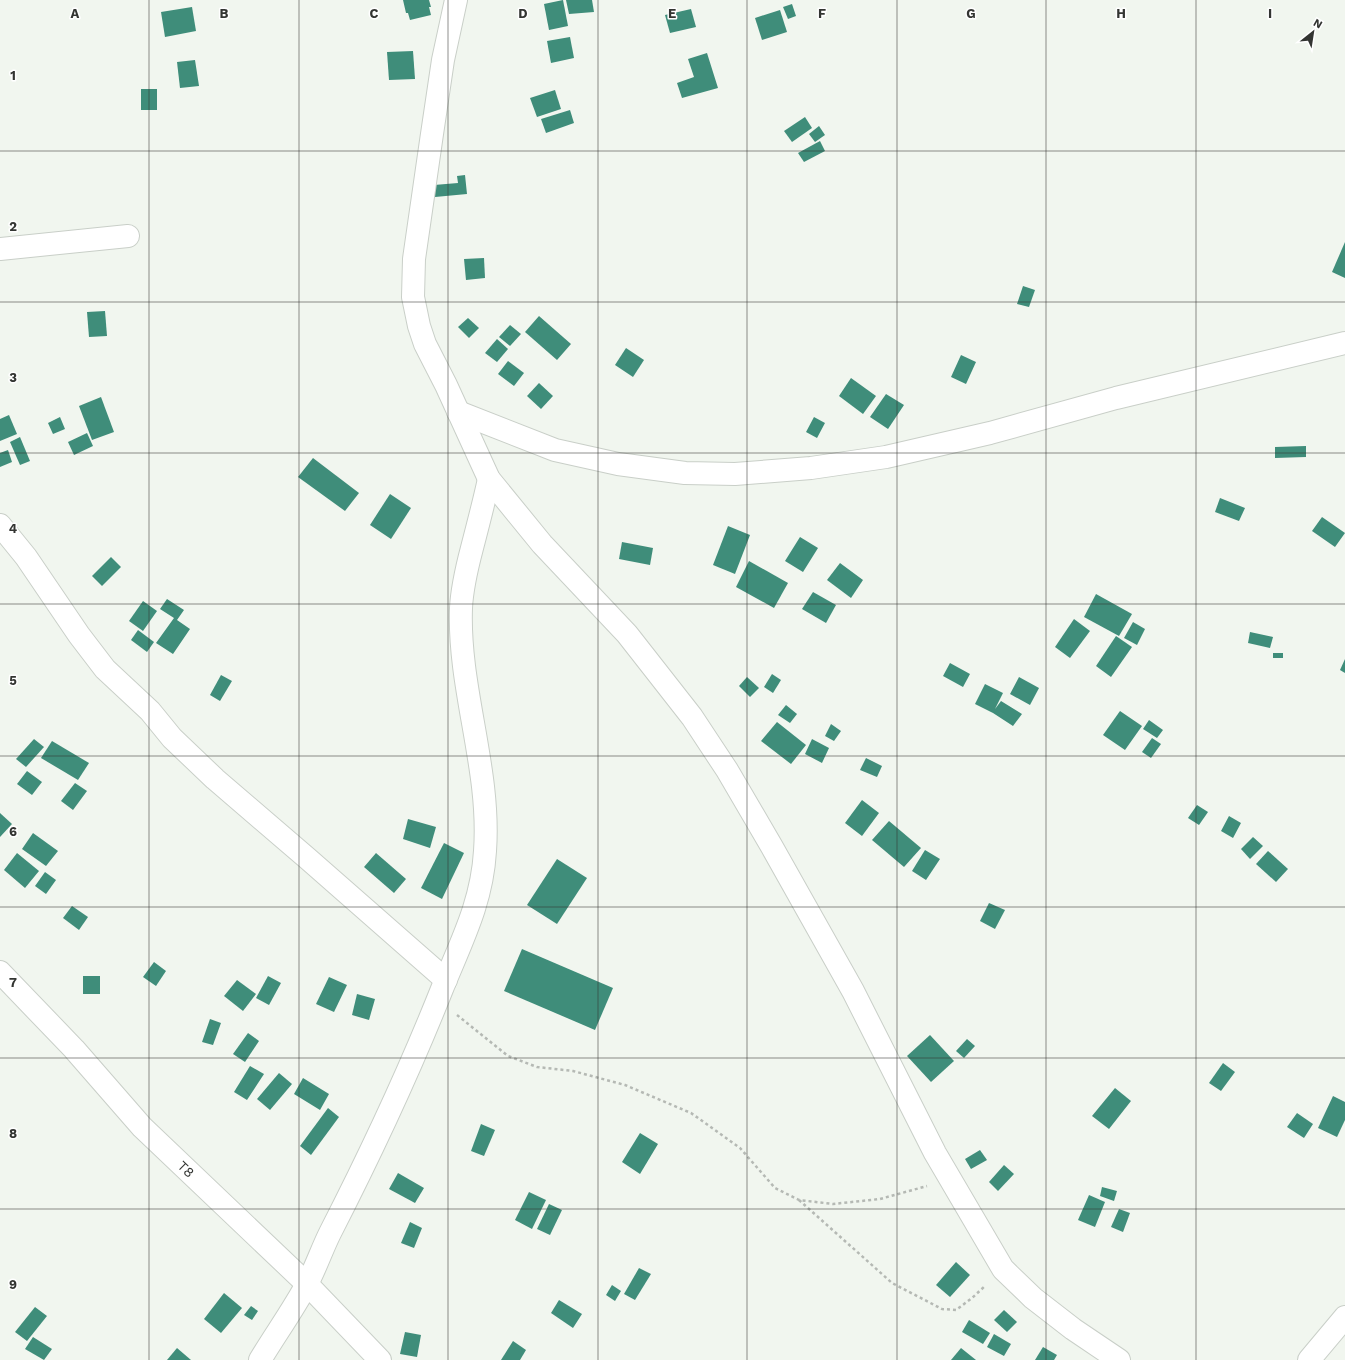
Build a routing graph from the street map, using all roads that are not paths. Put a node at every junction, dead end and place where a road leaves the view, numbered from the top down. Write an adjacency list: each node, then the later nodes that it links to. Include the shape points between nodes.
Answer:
1 (456, 0): 5 (street, via 443,60 414,259 414,297 425,344)
2 (128, 236): 3 (street)
3 (0, 249)
4 (1345, 343): 5 (street, via 894,455 811,468 735,474 685,473 618,464 555,450)
5 (458, 412): 6 (street)
6 (489, 479): 9 (street, via 464,580 461,608 467,689 486,817 485,852 475,910); 14 (street, via 542,544 627,634 692,717 727,770 853,991 916,1115 1003,1269 1033,1298)
7 (0, 525): 9 (street, via 26,557 104,669 150,711 172,738 215,779 307,858)
8 (0, 972): 10 (street, T8, via 74,1049 142,1126)
9 (442, 990): 10 (street, via 421,1044)
10 (307, 1284): 12 (street); 13 (street, T8)
11 (1345, 1317): 15 (street)
12 (260, 1360)
13 (380, 1360)
14 (1119, 1360)
15 (1309, 1360)

